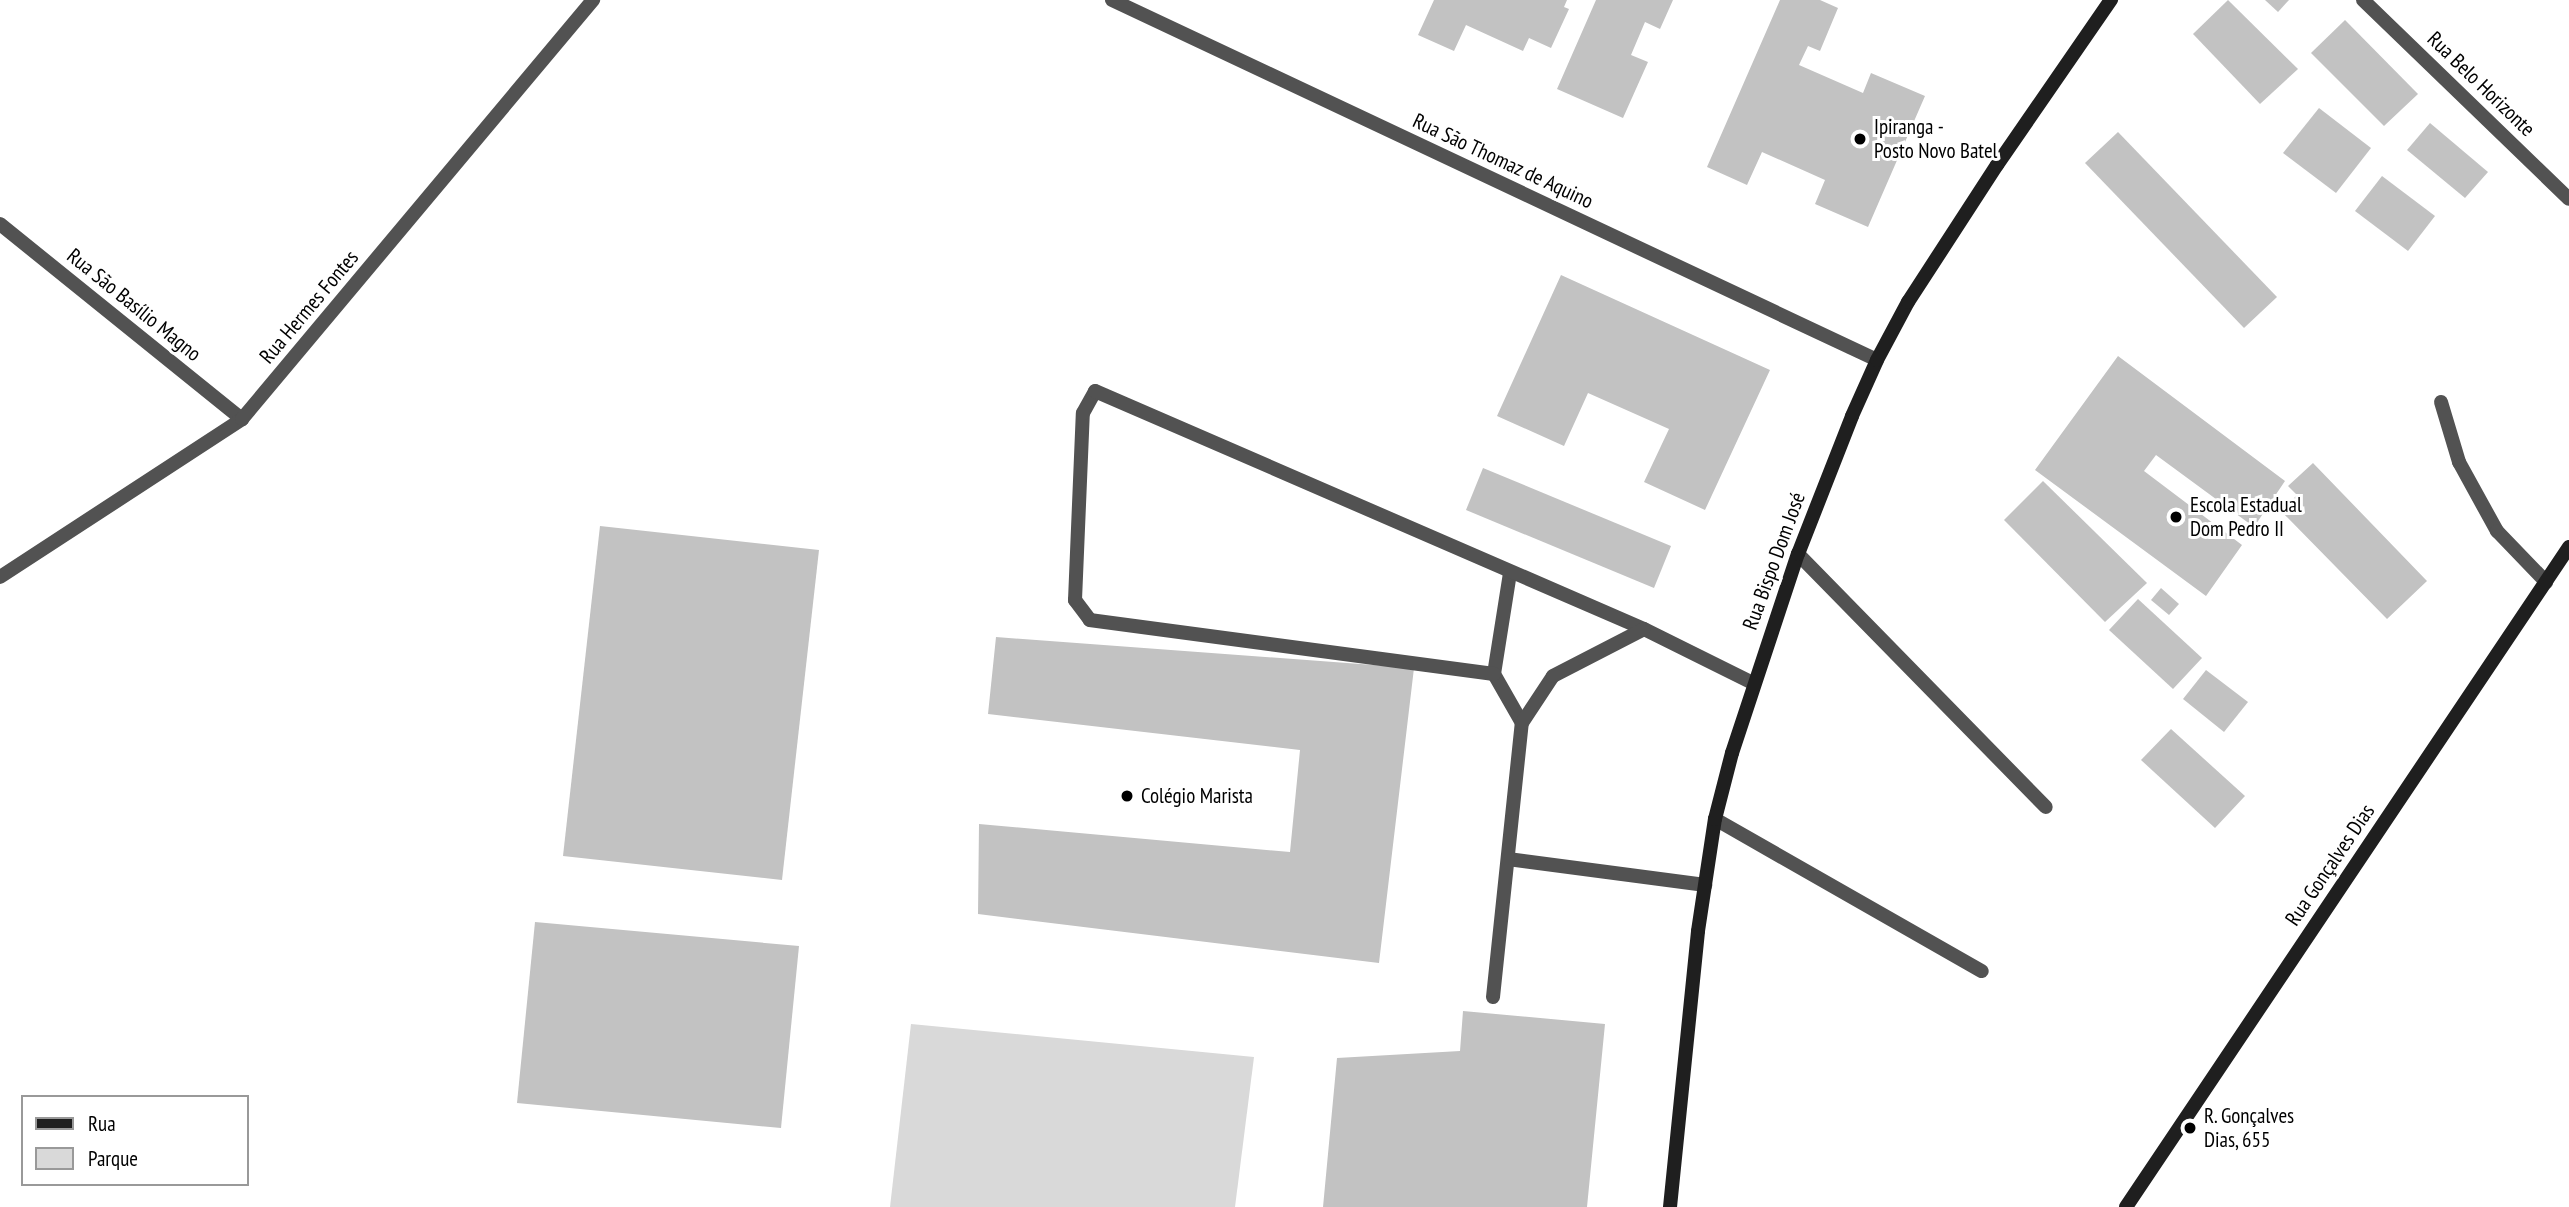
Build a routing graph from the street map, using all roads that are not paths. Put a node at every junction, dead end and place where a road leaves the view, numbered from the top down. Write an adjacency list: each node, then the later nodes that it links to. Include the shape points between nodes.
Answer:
1 (593, 0): 9 (street, Rua Hermes Fontes)
2 (1112, 0): 7 (street, Rua São Thomaz de Aquino)
3 (2110, 0): 7 (main road, Rua Bispo Dom José, via 1950,235)
4 (2363, 0): 5 (street, Rua Belo Horizonte)
5 (2569, 199)
6 (0, 224): 9 (street, Rua São Basílio Magno)
7 (1877, 360): 11 (main road, Rua Bispo Dom José)
8 (2441, 402): 14 (street, via 2459,462 2497,531)
9 (242, 419): 13 (street, Rua Hermes Fontes)
10 (2569, 547): 14 (main road, Rua Gonçalves Dias)
11 (1798, 554): 17 (main road, Rua Bispo Dom José); 19 (street)
12 (1510, 573): 15 (street); 16 (street); 16 (street, via 1095,391 1083,413 1075,600 1090,620)
13 (0, 577)
14 (2546, 582): 26 (main road, Rua Gonçalves Dias)
15 (1644, 629): 17 (street); 18 (street, via 1553,676)
16 (1494, 674): 18 (street)
17 (1753, 683): 20 (main road, Rua Bispo Dom José)
18 (1522, 723): 21 (street)
19 (2046, 807)
20 (1715, 819): 22 (main road, Rua Bispo Dom José); 23 (street)
21 (1508, 859): 22 (street); 24 (street)
22 (1705, 885): 25 (main road, Rua Bispo Dom José)
23 (1982, 971)
24 (1493, 997)
25 (1670, 1207)
26 (2126, 1207)

